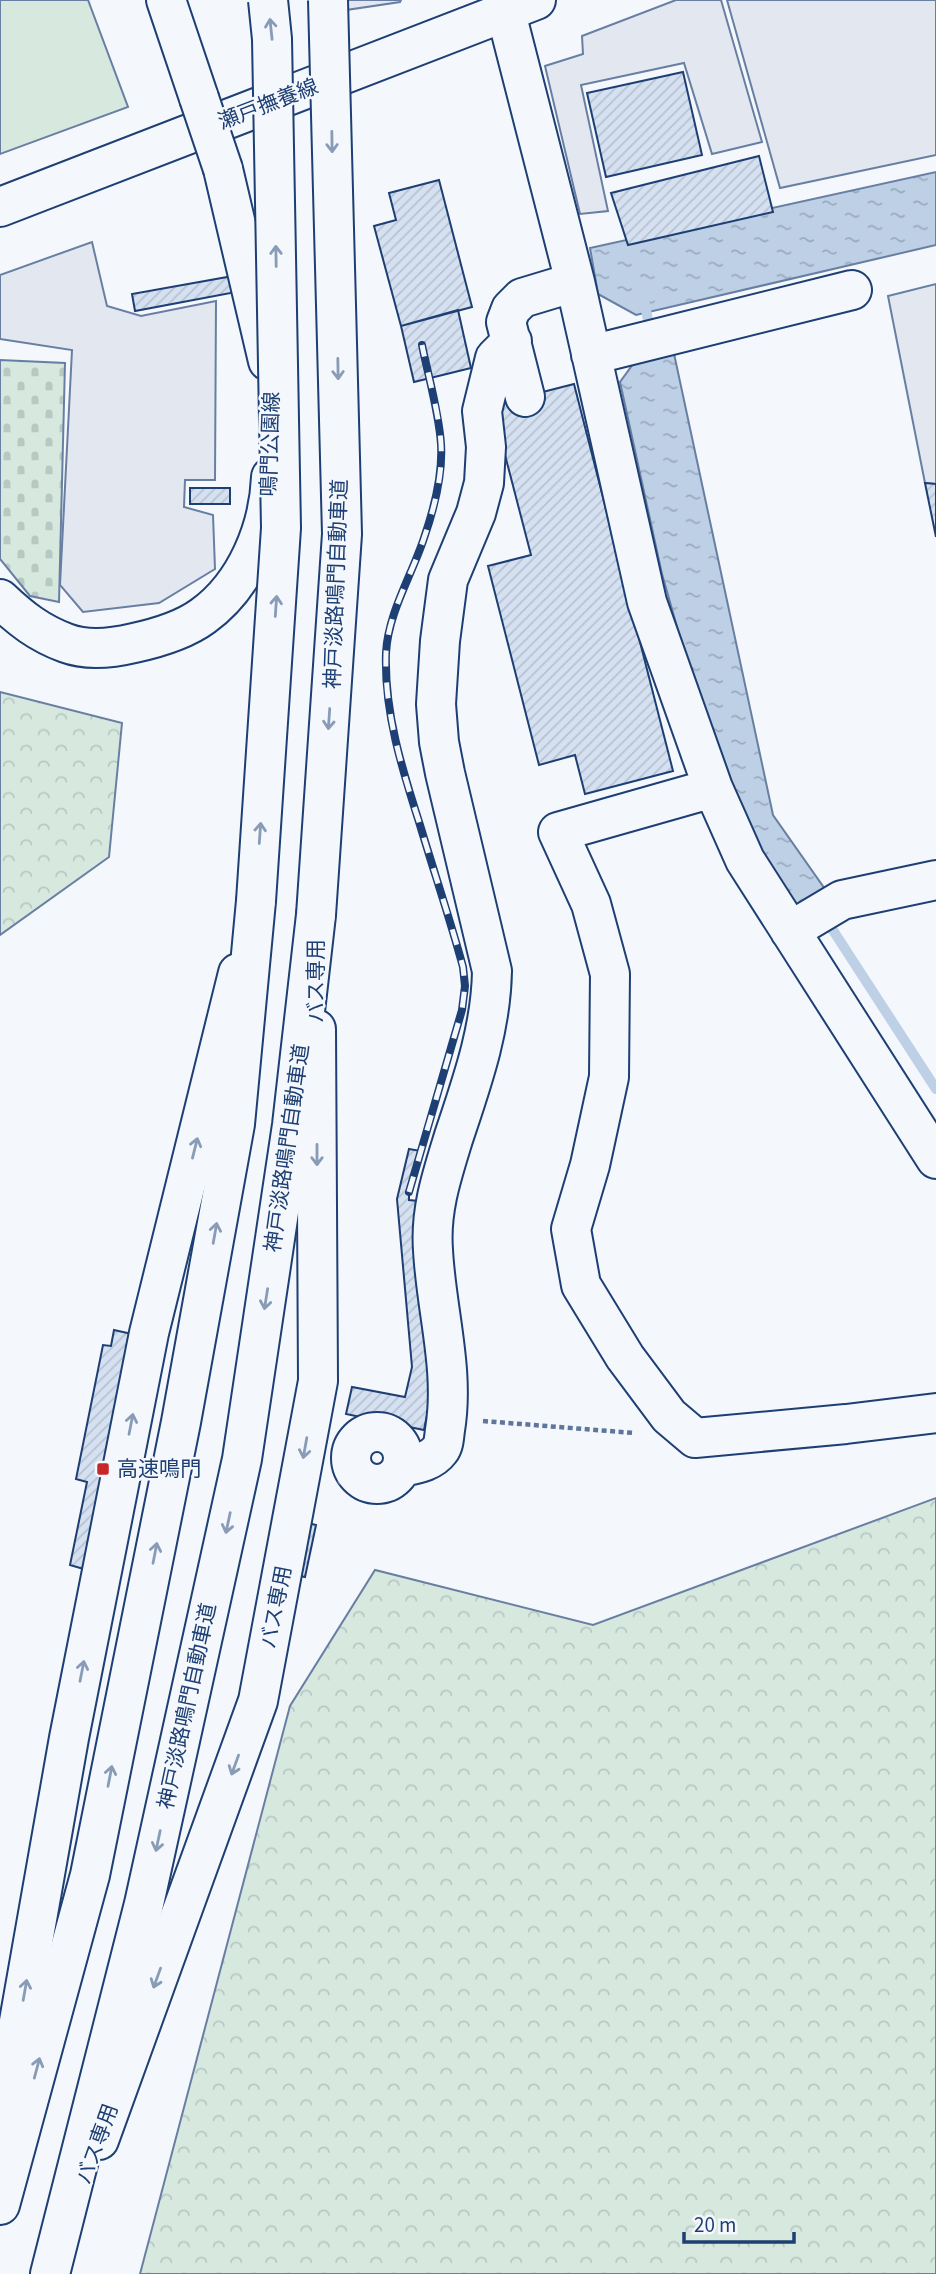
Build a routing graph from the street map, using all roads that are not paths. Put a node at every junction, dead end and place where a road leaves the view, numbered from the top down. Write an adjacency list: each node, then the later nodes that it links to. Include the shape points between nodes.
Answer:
1 (166, 0): 11 (main road, 鳴門公園線, bridge, via 223,169 274,386 270,498 239,580 203,617 157,638 110,649 68,644 23,622)
2 (268, 0): 14 (main road, one-way to 2, bridge, via 281,528)
3 (328, 0): 15 (main road, 神戸淡路鳴門自動車道, one-way to 15, bridge, via 342,534)
4 (521, 6): 5 (main road, 瀬戸撫養線); 6 (main road)
5 (0, 208)
6 (575, 282): 8 (main road, via 522,298 506,322); 9 (main road)
7 (852, 290): 9 (main road)
8 (512, 341): 10 (main road); 19 (main road, via 495,358 482,411 484,483 448,580 436,704 439,742 492,971 492,1002 436,1194 432,1224 448,1369 442,1448 424,1462)
9 (591, 355): 12 (main road, via 648,602)
10 (525, 397)
11 (0, 599)
12 (713, 788): 16 (main road, via 745,860); 18 (main road, via 558,832 591,904 610,974 609,1077 571,1229 581,1284 632,1367 669,1416 695,1438)
13 (936, 880): 16 (main road, via 842,900)
14 (256, 901): 20 (main road, one-way to 14, via 69,1738 149,1333); 21 (main road, one-way to 14, via 90,1875 181,1422 235,1124)
15 (316, 915): 22 (main road, 神戸淡路鳴門自動車道, one-way to 22, via 292,1125 242,1459 144,1904); 22 (main road, バス専用, one-way to 22, via 318,1381 258,1700)
16 (790, 931): 17 (main road)
17 (936, 1159)
18 (936, 1412)
19 (402, 1467)
20 (0, 2129)
21 (0, 2205)
22 (52, 2269)

